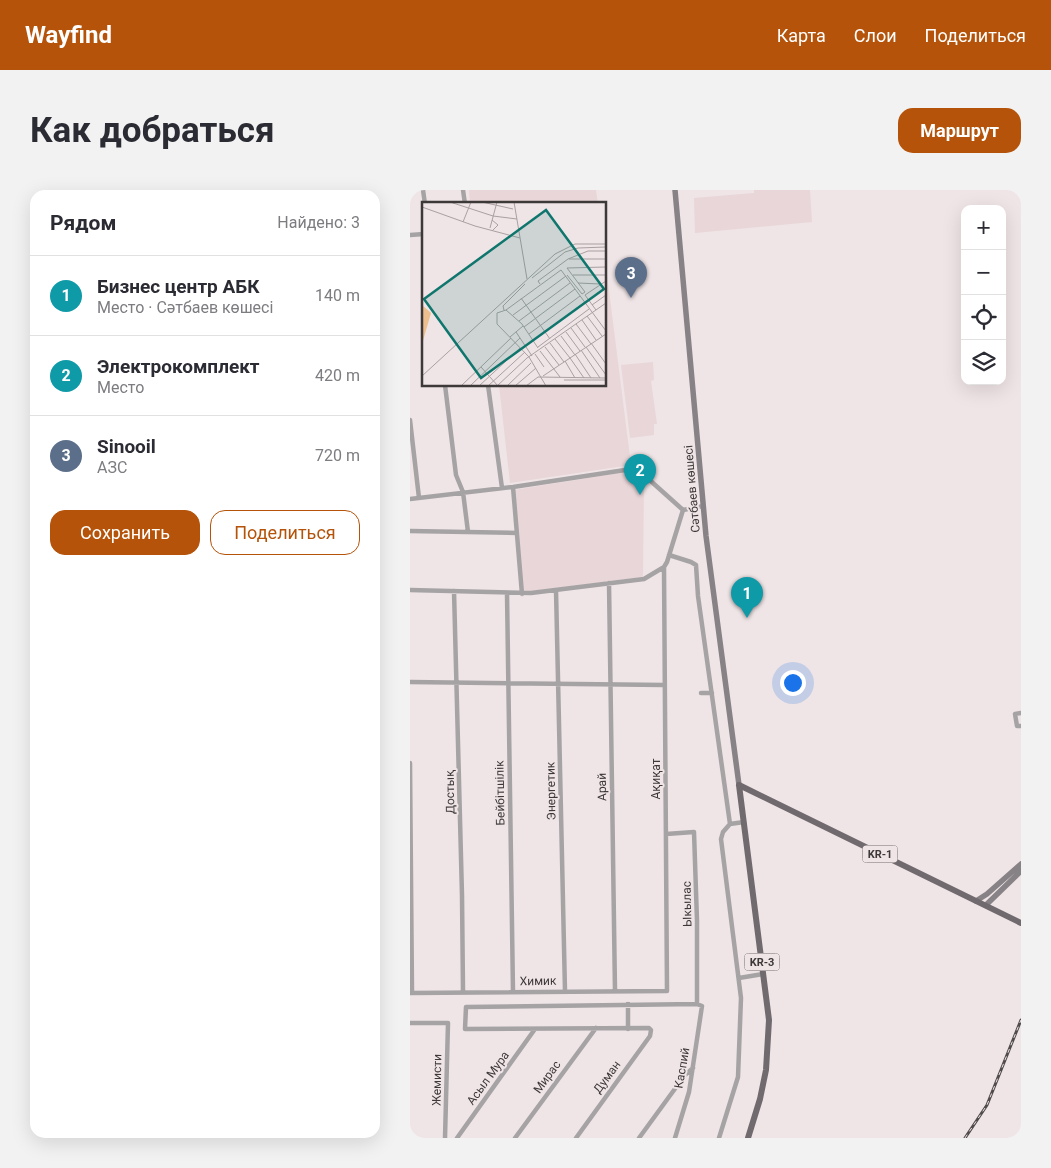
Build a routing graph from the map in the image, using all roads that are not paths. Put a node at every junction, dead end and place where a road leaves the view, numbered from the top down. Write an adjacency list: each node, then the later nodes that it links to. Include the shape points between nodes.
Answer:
1 (675, 190): 10 (main road, Сәтбаев көшесі / KR-3)
2 (445, 386): 7 (street, via 456,475)
3 (488, 386): 6 (street)
4 (410, 420): 8 (street)
5 (513, 487): 6 (street); 11 (street, via 636,471); 14 (street)
6 (502, 488): 7 (street)
7 (463, 492): 8 (street); 13 (street)
8 (419, 498): 9 (street)
9 (410, 499)
10 (703, 506): 11 (street); 34 (main road, Сәтбаев көшесі / KR-3)
11 (683, 510): 15 (street)
12 (410, 531): 13 (street)
13 (468, 532): 14 (street)
14 (518, 533): 22 (street)
15 (669, 555): 16 (street); 30 (street, via 696,565)
16 (664, 566): 17 (street, via 644,579); 28 (street, Ақиқат)
17 (609, 583): 19 (street); 27 (street, Арай)
18 (410, 590): 20 (street)
19 (556, 590): 22 (street); 26 (street, Энергетик)
20 (454, 592): 21 (street); 24 (street, Достық)
21 (507, 593): 22 (street); 25 (street, Бейбітшілік)
22 (522, 594)
23 (410, 682): 24 (street)
24 (458, 683): 25 (street); 48 (street, Достық)
25 (509, 683): 26 (street); 49 (street, Бейбітшілік)
26 (558, 684): 27 (street); 45 (street, Энергетик)
27 (611, 684): 28 (street); 46 (street, Арай)
28 (666, 685): 37 (street, Ақиқат)
29 (701, 693): 30 (street)
30 (712, 693): 36 (street)
31 (1021, 713): 32 (street, via 1015,714 1018,726)
32 (1021, 726)
33 (410, 763): 50 (street)
34 (739, 785): 35 (main road, KR-3); 40 (main road, KR-1)
35 (744, 822): 36 (street); 43 (main road, KR-3)
36 (730, 824): 44 (street, via 721,839)
37 (666, 834): 47 (street, Ақиқат); 52 (street, Ыкылас, via 694,832)
38 (1021, 864): 40 (main road)
39 (1021, 871): 41 (main road)
40 (976, 901): 41 (main road, KR-1)
41 (986, 905): 42 (main road, KR-1)
42 (1021, 922)
43 (763, 974): 44 (street); 65 (main road, KR-3, via 769,1020 766,1060 760,1099)
44 (739, 978): 64 (street, via 738,1077)
45 (565, 991): 46 (street, Химик); 49 (street, Химик)
46 (614, 991): 47 (street, Химик)
47 (667, 991)
48 (462, 992): 49 (street, Химик); 50 (street, Химик)
49 (513, 992)
50 (411, 993)
51 (628, 1004): 52 (street); 55 (street); 56 (street, via 466,1006 465,1029)
52 (697, 1004): 57 (street, Каспий, via 702,1006)
53 (410, 1023): 58 (street, Жемисти, via 448,1023)
54 (596, 1028): 55 (street); 56 (street); 60 (street, Мирас)
55 (628, 1028): 61 (street, Думан, via 649,1028 650,1036)
56 (535, 1029): 59 (street, Асыл Мура)
57 (693, 1067): 62 (street); 63 (street, Каспий)
58 (445, 1137): 59 (street, Асыл Мура)
59 (456, 1138)
60 (515, 1138)
61 (576, 1138)
62 (639, 1138)
63 (675, 1138)
64 (719, 1138)
65 (748, 1138)

